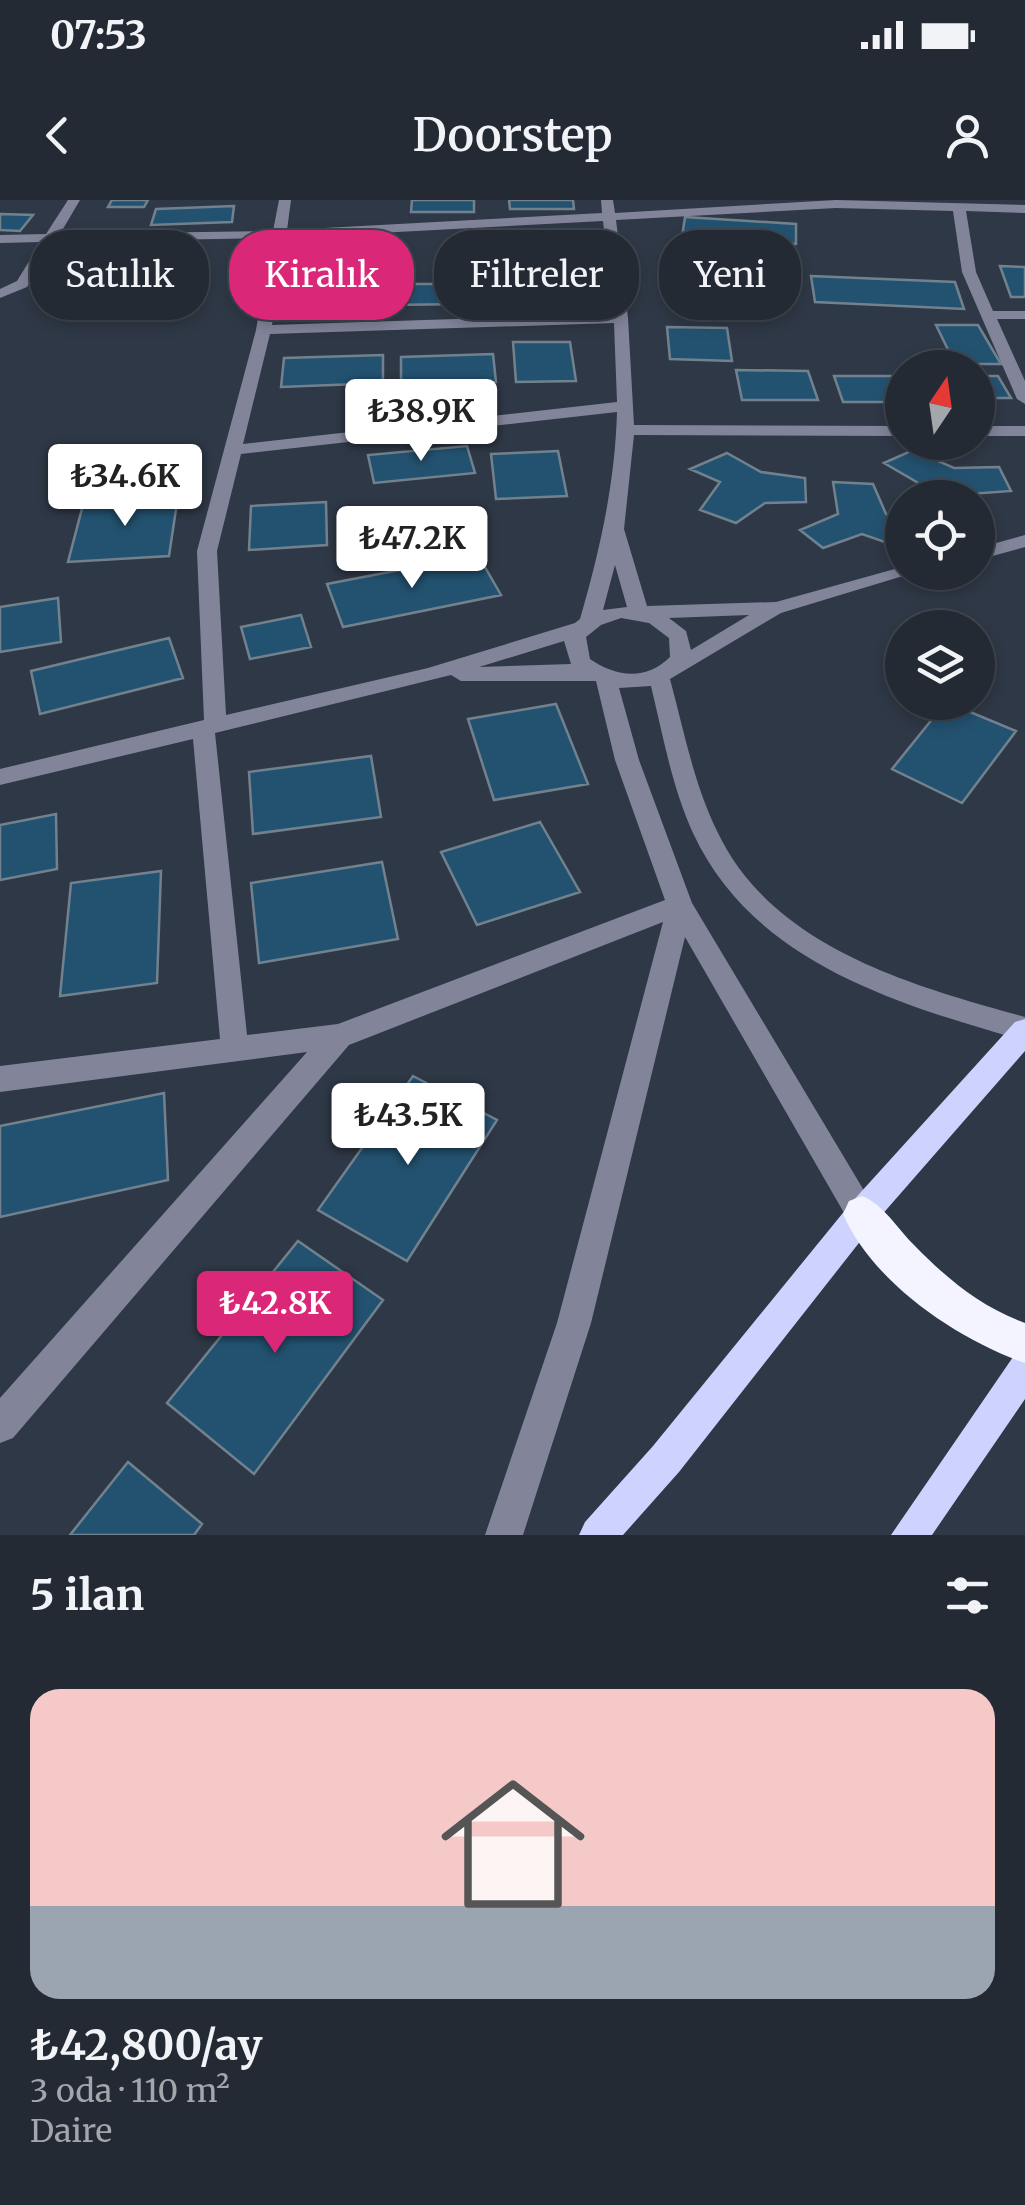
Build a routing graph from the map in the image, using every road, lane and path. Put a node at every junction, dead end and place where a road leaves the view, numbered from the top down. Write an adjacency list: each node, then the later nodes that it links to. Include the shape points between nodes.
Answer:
1 (74, 200): 8 (street)
2 (285, 200): 9 (street)
3 (607, 200): 7 (street)
4 (792, 203): 5 (street); 7 (street)
5 (959, 208): 6 (street); 16 (street, via 969,272)
6 (1025, 209)
7 (609, 220): 10 (street); 11 (street)
8 (56, 230)
9 (282, 230)
10 (375, 230)
11 (610, 230)
12 (0, 239): 13 (street)
13 (30, 239)
14 (30, 271): 15 (street, via 22,284)
15 (0, 294)
16 (991, 315): 17 (street); 22 (street)
17 (1025, 315)
18 (266, 320): 21 (street)
19 (562, 320): 21 (street)
20 (621, 320): 23 (street)
21 (264, 330): 28 (street)
22 (1025, 399)
23 (624, 406): 24 (street); 28 (street)
24 (624, 430): 25 (street); 29 (street)
25 (885, 431)
26 (995, 431): 27 (street)
27 (1024, 432)
28 (233, 450): 39 (street, via 207,552)
29 (615, 528): 34 (street); 35 (street)
30 (1025, 541): 31 (street)
31 (995, 549)
32 (885, 578): 33 (street)
33 (777, 608): 34 (street); 36 (street)
34 (639, 613): 35 (street, via 620,612); 36 (street, via 679,636 681,659)
35 (584, 625): 37 (street); 38 (street, via 574,650)
36 (666, 673): 38 (street, via 642,682); 42 (street, via 695,810 739,888 841,965)
37 (430, 674): 38 (street); 39 (street)
38 (598, 675): 41 (street)
39 (209, 726): 40 (street); 44 (street)
40 (0, 776)
41 (680, 905): 43 (street); 46 (street); 50 (street, via 574,1323)
42 (1025, 1030): 46 (main road)
43 (339, 1036): 44 (street); 49 (street)
44 (235, 1052): 45 (street)
45 (0, 1079)
46 (862, 1214): 47 (highway, via 950,1306 993,1334); 51 (main road)
47 (1025, 1343)
48 (1025, 1369): 52 (main road)
49 (0, 1425)
50 (504, 1535)
51 (598, 1535)
52 (910, 1535)

